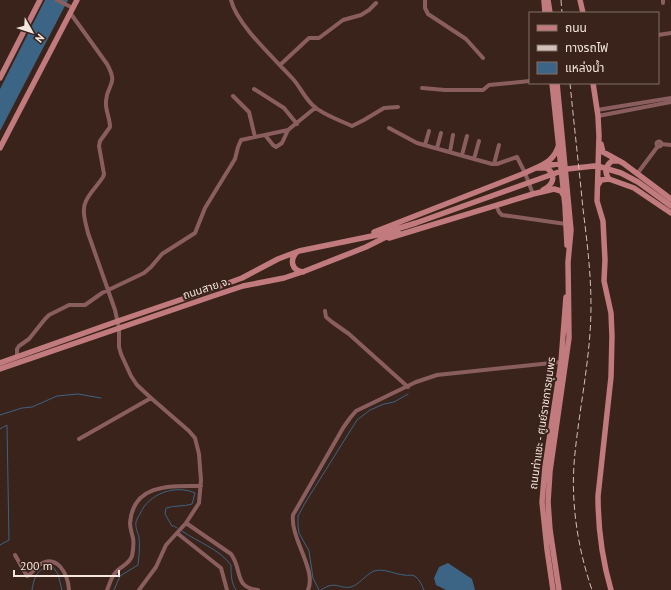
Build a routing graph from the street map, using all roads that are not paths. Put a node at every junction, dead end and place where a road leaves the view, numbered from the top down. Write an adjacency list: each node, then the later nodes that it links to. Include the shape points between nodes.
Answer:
1 (40, 0): 18 (main road)
2 (57, 0): 10 (street)
3 (77, 0): 10 (main road)
4 (231, 0): 17 (street, via 238,17)
5 (425, 0): 16 (street, via 428,14 466,39)
6 (544, 0): 11 (main road)
7 (548, 0): 12 (main road)
8 (580, 0): 13 (main road)
9 (376, 3): 17 (street, via 362,15 343,20 318,38 308,38)
10 (72, 11): 45 (main road); 75 (street, via 108,64 113,80 106,100 110,127 99,146 104,177 84,205 88,233)
11 (545, 12)
12 (550, 12)
13 (583, 12)
14 (671, 33): 15 (street)
15 (659, 35)
16 (483, 58)
17 (280, 65): 28 (street)
18 (0, 78)
19 (529, 81): 23 (street, via 489,85 483,90)
20 (552, 84): 41 (main road)
21 (557, 84): 52 (main road)
22 (593, 84): 29 (main road)
23 (422, 88)
24 (254, 89): 30 (street, via 284,108)
25 (232, 96): 39 (street, via 249,112)
26 (669, 100): 29 (street)
27 (398, 107): 28 (street, via 384,108 352,126)
28 (316, 108): 30 (street)
29 (597, 113): 38 (main road)
30 (297, 124): 32 (street)
31 (389, 128): 42 (street)
32 (288, 130): 35 (street); 35 (street, via 282,143 276,147)
33 (429, 131): 42 (street)
34 (441, 133): 46 (street)
35 (265, 135): 39 (street)
36 (453, 135): 47 (street)
37 (467, 136): 48 (street)
38 (599, 136): 49 (main road); 51 (main road, via 603,152)
39 (255, 137): 75 (street, via 240,142 235,159 205,208 195,233 162,254 144,274)
40 (479, 141): 50 (street)
41 (559, 144): 52 (main road); 56 (main road, via 556,154 549,162)
42 (426, 145): 46 (street)
43 (499, 145): 53 (street)
44 (671, 145): 57 (street, via 660,145)
45 (0, 148)
46 (438, 148): 47 (street)
47 (450, 152): 48 (street)
48 (462, 155): 50 (street)
49 (598, 157): 51 (main road); 55 (main road)
50 (474, 159): 53 (street)
51 (616, 161): 57 (main road); 59 (main road, via 610,162 606,168)
52 (563, 163): 54 (main road); 58 (main road)
53 (494, 164): 56 (street, via 517,157)
54 (540, 167): 56 (main road); 60 (main road, via 547,168 551,173 553,179)
55 (598, 171): 59 (main road); 61 (main road)
56 (525, 173): 62 (street); 70 (main road)
57 (637, 174): 64 (main road)
58 (564, 178): 60 (main road); 63 (main road); 73 (main road, via 571,230)
59 (608, 178): 61 (main road, via 601,180); 67 (main road, via 641,191)
60 (550, 186): 62 (main road)
61 (597, 188): 98 (main road, via 597,201 603,221 604,281 611,313 612,336 611,377 598,513 601,550)
62 (533, 194): 63 (main road, via 554,189 561,191); 65 (main road)
63 (564, 196): 69 (main road)
64 (671, 199)
65 (496, 205): 69 (street, via 502,214); 71 (main road)
66 (671, 206): 68 (main road, ถนนสาย จ., via 630,177 594,166 566,168)
67 (671, 213)
68 (416, 223): 70 (main road, ถนนสาย จ.); 71 (main road, ถนนสาย จ.)
69 (566, 224): 73 (main road)
70 (361, 237): 72 (main road, ถนนสาย จ.)
71 (366, 247): 74 (main road, ถนนสาย จ.)
72 (299, 251): 74 (main road, via 294,255 292,262 297,270); 77 (main road, ถนนสาย จ., via 242,278)
73 (568, 256): 80 (main road, ถนนท่าแซะ - ศูนย์ราชการชุมพร, via 569,323)
74 (305, 271): 78 (main road, ถนนสาย จ., via 243,286)
75 (108, 290): 77 (street); 79 (street, via 85,305 70,305 49,315 29,339 19,346)
76 (325, 311): 83 (street, via 326,317 349,334)
77 (118, 321): 78 (street); 79 (main road, ถนนสาย จ.)
78 (119, 328): 82 (main road, ถนนสาย จ.); 84 (street, via 121,354 130,376)
79 (17, 357): 81 (main road, ถนนสาย จ.)
80 (564, 361): 83 (street, via 437,375); 96 (main road, ถนนท่าแซะ - ศูนย์ราชการชุมพร, via 545,467 542,502); 97 (main road, ถนนท่าแซะ - ศูนย์ราชการชุมพร, via 548,502)
81 (0, 363)
82 (0, 370)
83 (408, 387): 95 (street, via 356,411 296,508 292,521 308,568)
84 (151, 398): 85 (street); 86 (street, via 193,436 199,454)
85 (79, 439)
86 (201, 486): 87 (street, via 199,502); 91 (street, via 160,487 147,492 139,500 134,507 130,523 133,540 130,559 112,576)
87 (186, 523): 88 (street); 94 (street, via 231,554 236,560 242,584)
88 (177, 533): 92 (street, via 163,548 156,567); 93 (street, via 221,568)
89 (15, 555): 90 (street, via 27,576 46,562 53,562 65,572)
90 (69, 590)
91 (107, 590)
92 (140, 590)
93 (227, 590)
94 (258, 590)
95 (308, 590)
96 (553, 590)
97 (559, 590)
98 (611, 590)

